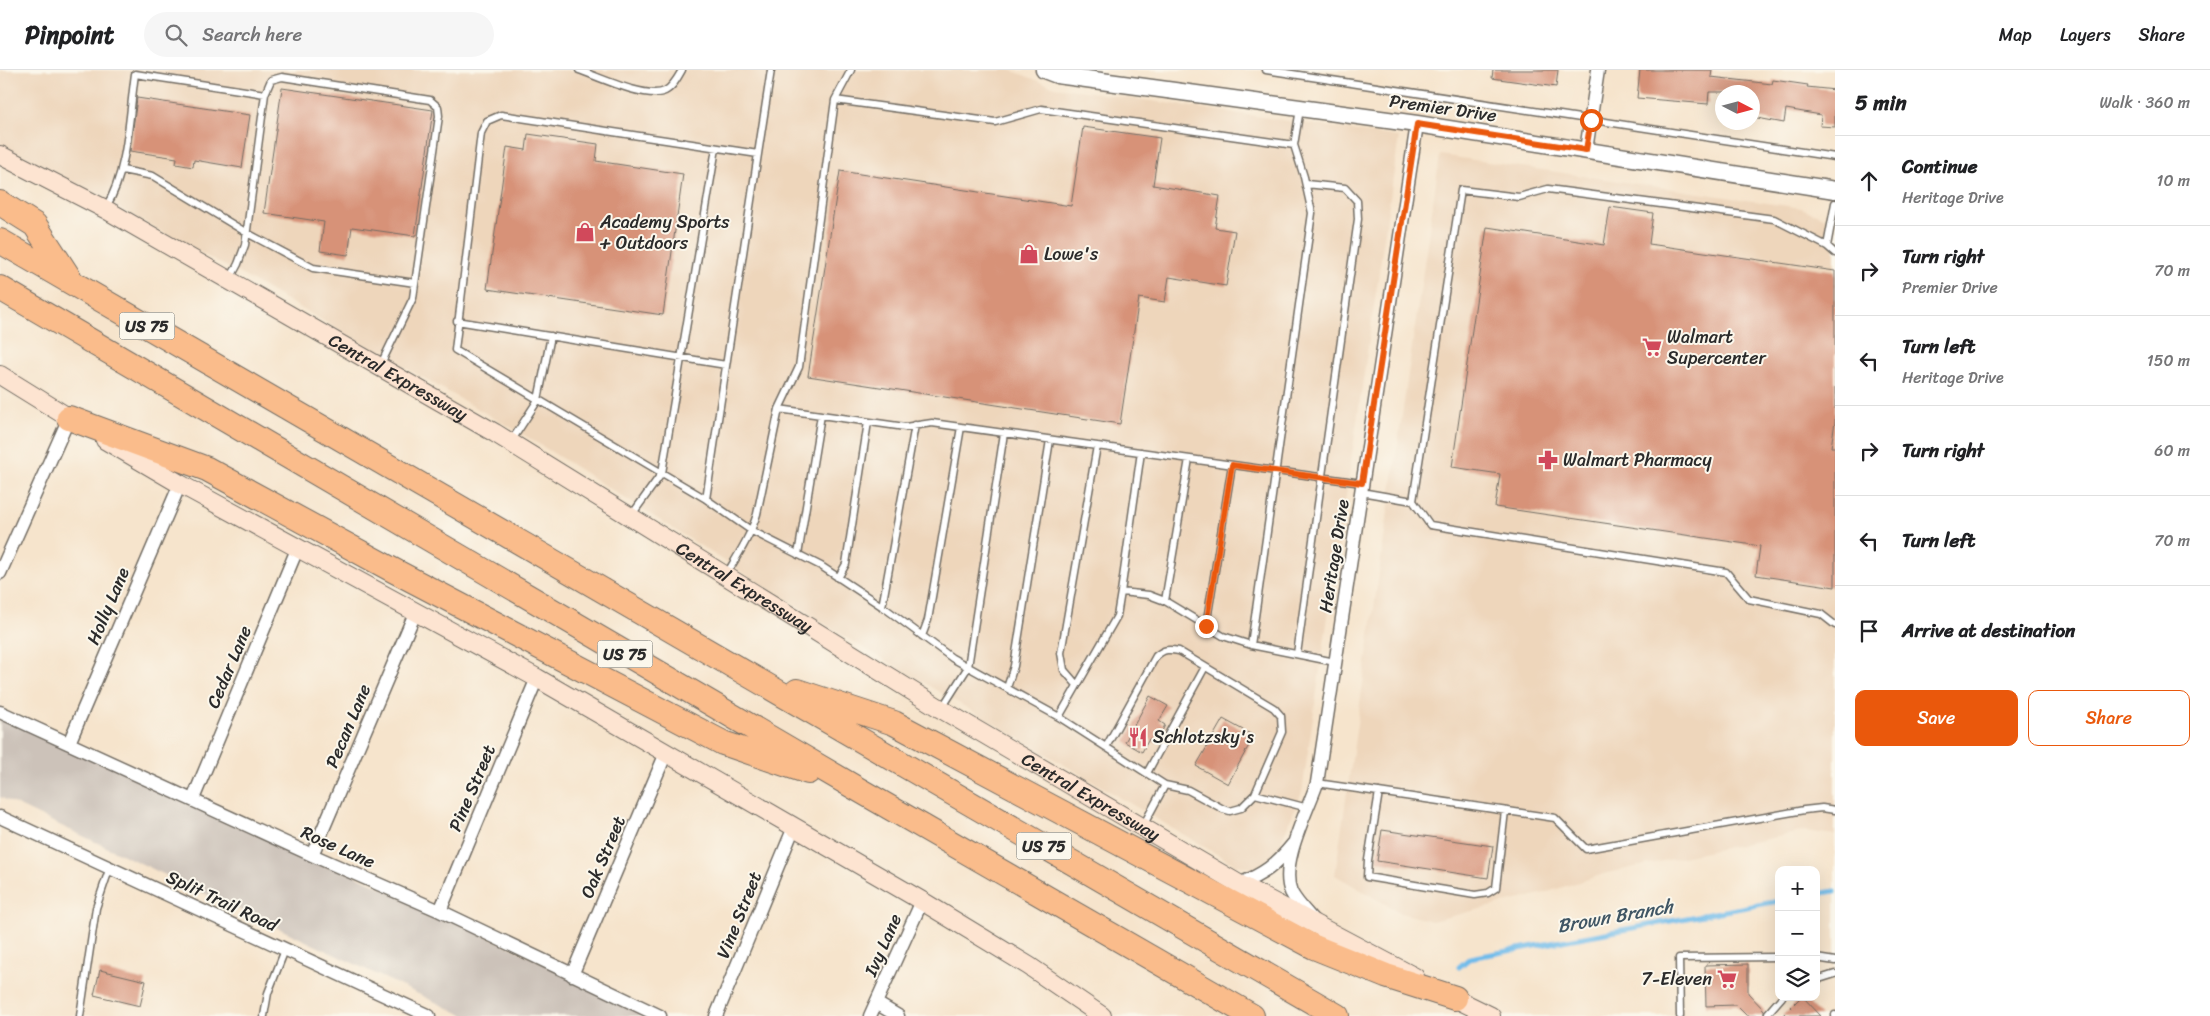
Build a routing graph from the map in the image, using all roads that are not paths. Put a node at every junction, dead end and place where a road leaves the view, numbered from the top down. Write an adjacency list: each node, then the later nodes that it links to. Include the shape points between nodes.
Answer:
1 (579, 70): 2 (lane, via 644,93 656,94 666,91)
2 (682, 70)
3 (771, 70): 16 (lane)
4 (851, 70): 9 (lane)
5 (1044, 70): 10 (street, Premier Drive, via 1057,75)
6 (1266, 70): 11 (lane)
7 (1598, 70): 11 (street)
8 (265, 94): 19 (lane, via 135,74); 25 (lane); 31 (lane, via 271,80 282,77 430,100 438,106 440,116)
9 (835, 100): 13 (lane, via 995,122 1041,109); 40 (lane, via 799,367)
10 (1300, 108): 12 (street, Premier Drive); 13 (lane)
11 (1591, 120): 15 (street); 18 (lane)
12 (1417, 124): 15 (street, Premier Drive); 57 (street, Heritage Drive)
13 (1294, 145): 20 (lane)
14 (716, 148): 16 (lane); 33 (lane, via 520,117 501,115 487,121 481,133); 35 (lane)
15 (1586, 150): 21 (street, Premier Drive)
16 (758, 154): 36 (lane)
17 (0, 155): 24 (main road, Central Expressway)
18 (1835, 157)
19 (122, 170): 24 (lane); 25 (lane, via 153,176)
20 (1306, 184): 53 (lane, via 1312,213); 55 (lane, via 1345,188 1357,201 1358,219)
21 (1835, 190)
22 (0, 203): 30 (highway, via 35,225)
23 (1835, 203): 27 (lane)
24 (105, 209): 29 (main road, Central Expressway)
25 (247, 233): 29 (lane, via 238,264); 31 (lane, via 314,268)
26 (0, 240): 30 (highway, US 75)
27 (1827, 246): 28 (lane); 59 (lane, via 1774,219 1548,189 1519,197 1461,190)
28 (1835, 253)
29 (228, 281): 37 (main road, Central Expressway)
30 (72, 282): 79 (highway, US 75)
31 (415, 283): 37 (lane, via 407,312)
32 (0, 288): 92 (highway, US 75)
33 (457, 321): 34 (lane); 39 (lane, via 455,350)
34 (551, 336): 35 (lane); 39 (lane)
35 (682, 357): 36 (lane); 54 (lane)
36 (726, 365): 58 (lane)
37 (379, 367): 48 (main road, Central Expressway)
38 (0, 375): 42 (main road)
39 (538, 400): 48 (lane); 54 (lane)
40 (779, 409): 41 (lane); 61 (lane)
41 (821, 415): 43 (lane); 63 (lane)
42 (69, 418): 56 (main road); 64 (street); 92 (highway, via 208,469 723,743)
43 (868, 422): 44 (lane, via 905,427); 66 (lane, via 846,564)
44 (916, 425): 45 (lane, via 932,423); 69 (lane)
45 (961, 427): 46 (lane); 73 (lane, via 928,620)
46 (1004, 433): 47 (lane); 77 (lane)
47 (1050, 440): 49 (lane); 82 (lane, via 1014,666)
48 (510, 442): 60 (main road, Central Expressway)
49 (1097, 446): 50 (lane); 81 (lane, via 1061,653 1064,670)
50 (1141, 452): 51 (lane); 67 (lane)
51 (1189, 459): 52 (lane); 68 (lane)
52 (1232, 465): 53 (lane); 72 (lane)
53 (1275, 471): 55 (lane); 74 (lane)
54 (662, 473): 58 (lane); 60 (lane)
55 (1322, 477): 57 (lane); 75 (lane)
56 (180, 484): 62 (main road); 86 (street, Holly Lane)
57 (1362, 488): 59 (lane); 76 (street, Heritage Drive)
58 (706, 499): 61 (lane)
59 (1413, 501): 71 (lane, via 1430,525 1726,572 1749,599 1821,614)
60 (631, 517): 65 (main road, Central Expressway)
61 (752, 530): 63 (lane); 65 (lane)
62 (298, 548): 70 (main road); 95 (street, Cedar Lane)
63 (798, 555): 66 (lane)
64 (0, 573)
65 (726, 575): 83 (main road, Central Expressway)
66 (838, 578): 69 (lane)
67 (1120, 592): 68 (lane, via 1149,595); 81 (lane, via 1117,616)
68 (1164, 601): 72 (lane)
69 (882, 607): 73 (lane)
70 (416, 611): 80 (main road); 103 (street, Pecan Lane)
71 (1835, 625)
72 (1206, 626): 74 (lane)
73 (922, 636): 77 (lane)
74 (1250, 645): 75 (lane)
75 (1297, 654): 76 (lane)
76 (1336, 662): 90 (street, Heritage Drive)
77 (968, 666): 82 (lane); 83 (lane)
78 (1206, 667): 87 (lane, via 1179,651 1162,650); 89 (lane); 94 (lane, via 1274,708 1281,716 1282,732)
79 (751, 676): 116 (highway, via 894,723 1314,947 1386,976); 129 (highway, US 75)
80 (537, 678): 88 (main road); 107 (street, Pine Street)
81 (1077, 685): 85 (lane)
82 (1007, 688): 85 (lane)
83 (941, 709): 101 (main road, Central Expressway)
84 (0, 712): 86 (street, Rose Lane)
85 (1059, 717): 87 (lane)
86 (68, 743): 95 (street, Rose Lane)
87 (1106, 747): 89 (lane)
88 (666, 753): 100 (main road); 114 (street, Oak Street)
89 (1147, 773): 91 (lane)
90 (1317, 783): 93 (lane); 96 (street, Heritage Drive)
91 (1165, 785): 94 (lane, via 1188,790 1230,811 1241,808); 101 (lane)
92 (854, 787): 128 (highway, US 75)
93 (1379, 792): 98 (lane); 98 (lane, via 1367,877 1475,894 1496,888)
94 (1255, 794): 96 (lane)
95 (193, 799): 103 (street, Rose Lane)
96 (1308, 808): 102 (street, Heritage Drive)
97 (1835, 810): 98 (lane, via 1804,810 1586,849 1555,818)
98 (1505, 811)
99 (0, 817): 104 (street, Split Trail Road)
100 (794, 827): 106 (main road); 124 (street, Vine Street)
101 (1143, 828): 105 (main road, Central Expressway)
102 (1295, 842): 105 (street, Heritage Drive, via 1260,876); 108 (street, Heritage Drive, via 1289,879 1291,892)
103 (312, 855): 107 (street, Rose Lane)
104 (110, 867): 109 (street, Split Trail Road); 120 (lane, via 94,917)
105 (1239, 884): 108 (main road, Central Expressway)
106 (922, 901): 118 (street, Ivy Lane); 127 (main road, via 1029,966)
107 (440, 911): 114 (street, Rose Lane)
108 (1316, 925): 116 (main road, Central Expressway)
109 (284, 950): 121 (lane, via 268,993); 122 (street, Split Trail Road)
110 (1775, 957): 131 (lane, via 1679,958)
111 (1820, 959): 112 (lane)
112 (1835, 961)
113 (1835, 974): 115 (lane)
114 (572, 975): 123 (street, Rose Lane)
115 (1820, 979)
116 (1455, 998): 130 (main road, Central Expressway)
117 (1778, 1001): 119 (lane)
118 (876, 1003): 125 (street, Ivy Lane); 126 (street, Ivy Lane)
119 (1768, 1013)
120 (80, 1016)
121 (264, 1016)
122 (429, 1016)
123 (660, 1016)
124 (716, 1016)
125 (870, 1016)
126 (898, 1016)
127 (1102, 1016)
128 (1252, 1016)
129 (1337, 1016)
130 (1490, 1016)
131 (1680, 1016)

